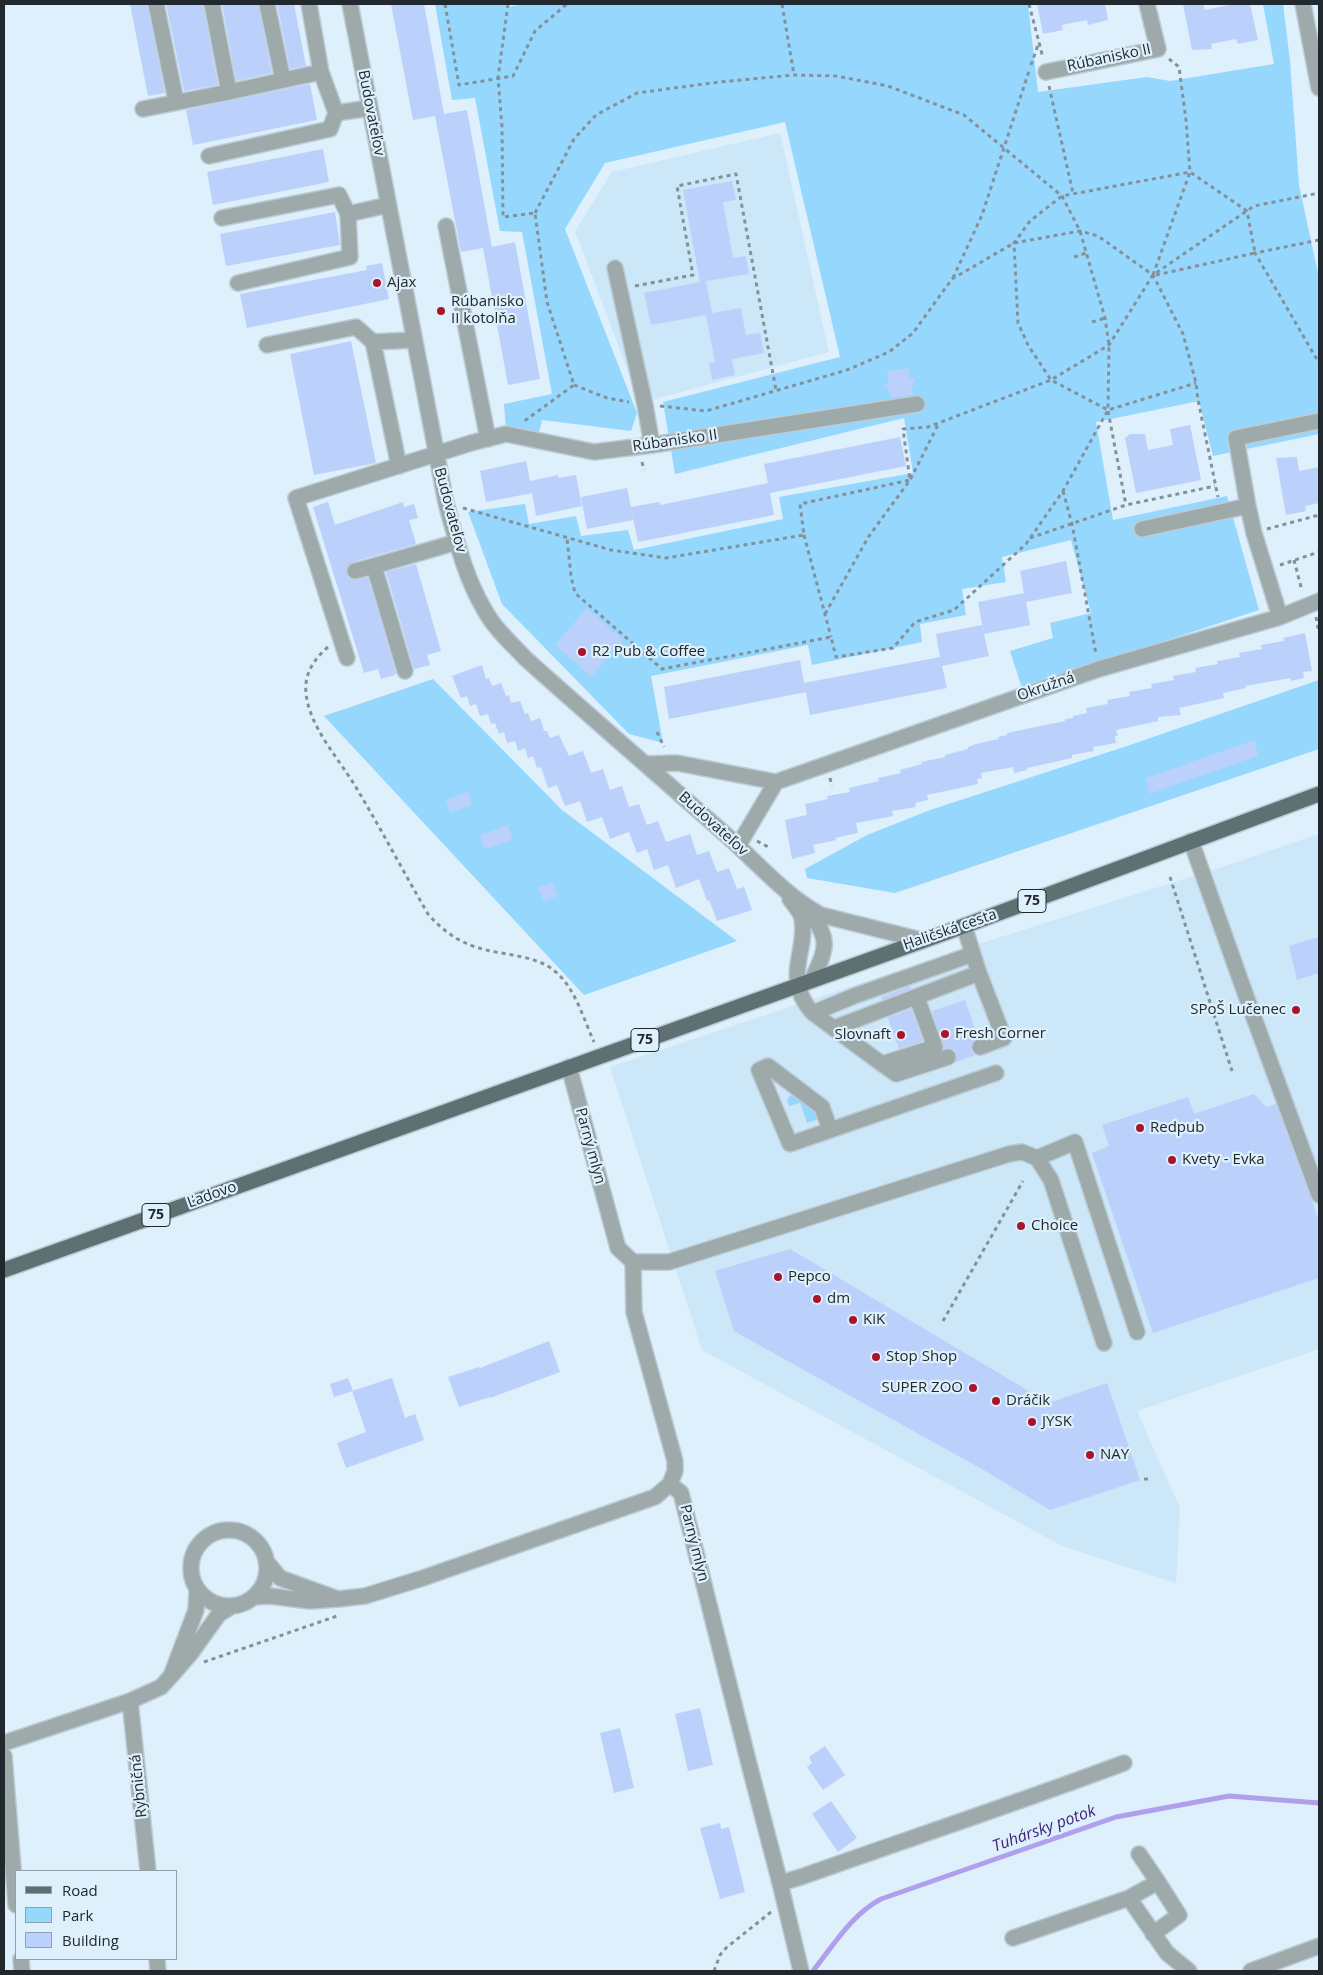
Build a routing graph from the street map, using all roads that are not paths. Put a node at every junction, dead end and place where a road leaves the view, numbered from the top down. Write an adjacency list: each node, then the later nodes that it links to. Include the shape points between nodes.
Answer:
1 (156, 4): 13 (street)
2 (212, 4): 12 (street)
3 (267, 4): 10 (street)
4 (309, 4): 8 (street)
5 (350, 4): 15 (street, Budovateľov)
6 (1147, 4): 9 (street, Rúbanisko II, via 1158,49)
7 (1303, 4): 11 (street)
8 (321, 72): 10 (street); 16 (street)
9 (1046, 72)
10 (282, 80): 12 (street)
11 (1319, 88)
12 (230, 92): 13 (street)
13 (176, 101): 14 (street)
14 (143, 108)
15 (370, 108): 16 (street); 18 (street, Budovateľov)
16 (336, 113): 17 (street, via 330,129)
17 (209, 156)
18 (388, 205): 19 (street); 24 (street, Budovateľov)
19 (348, 214): 20 (street, via 339,195); 23 (street, via 350,257)
20 (222, 218)
21 (446, 226): 29 (street)
22 (615, 268): 30 (street)
23 (238, 283)
24 (414, 340): 25 (street); 31 (street, Budovateľov)
25 (373, 342): 26 (street, via 356,326); 32 (street)
26 (268, 345)
27 (917, 404): 30 (street, Rúbanisko II)
28 (1319, 421): 33 (street, via 1236,438)
29 (488, 440): 30 (street, Rúbanisko II, via 506,434 594,452); 31 (street, Rúbanisko II)
30 (652, 445)
31 (436, 454): 32 (street, Rúbanisko II); 35 (street, Budovateľov)
32 (399, 466): 40 (street, Rúbanisko II, via 296,498)
33 (1248, 506): 34 (street); 39 (street)
34 (1142, 529)
35 (456, 542): 36 (street); 42 (street, Budovateľov, via 484,609 499,630 526,659)
36 (374, 566): 37 (street); 41 (street)
37 (355, 571)
38 (1313, 604): 39 (street, Okružná)
39 (1280, 617): 43 (street, Okružná, via 1099,669)
40 (347, 658)
41 (405, 671)
42 (645, 764): 43 (street, via 677,763); 46 (street, Budovateľov)
43 (776, 782): 46 (street)
44 (1319, 794): 45 (main road, Haličská cesta / 75)
45 (1191, 841): 49 (main road, Haličská cesta / 75); 65 (street)
46 (738, 846): 47 (street, Budovateľov)
47 (783, 889): 48 (street, Budovateľov); 54 (street, Budovateľov, via 802,918)
48 (807, 908): 50 (street, Budovateľov, via 821,915); 53 (street, Budovateľov, via 822,929 826,947)
49 (964, 926): 50 (main road, Haličská cesta / 75); 51 (street)
50 (921, 940): 53 (main road, Haličská cesta / 75)
51 (974, 954): 52 (street); 56 (street)
52 (979, 973): 55 (street); 58 (street, via 1004,1038)
53 (812, 980): 54 (main road, Haličská cesta / 75)
54 (797, 985): 56 (street); 61 (main road, Haličská cesta / 75)
55 (917, 998): 57 (street); 60 (street, via 935,1047)
56 (813, 1013): 57 (street)
57 (834, 1028): 60 (street)
58 (980, 1046)
59 (948, 1058): 60 (street, via 896,1074)
60 (882, 1064)
61 (569, 1067): 66 (street, Parný mlyn, via 618,1248); 67 (main road, Ľadovo / 75)
62 (996, 1074): 63 (street)
63 (830, 1130): 63 (street, via 790,1144 759,1070 768,1066 822,1107)
64 (1037, 1158): 66 (street, via 1022,1152 1008,1154 668,1262); 68 (street, via 1075,1142); 69 (street, via 1051,1180)
65 (1319, 1196)
66 (633, 1262): 70 (street, via 634,1312 675,1461)
67 (4, 1270)
68 (1137, 1332)
69 (1104, 1343)
70 (670, 1484): 74 (street, via 655,1497 432,1575 365,1596); 84 (street, Parný mlyn, via 681,1493)
71 (266, 1561): 72 (street, via 261,1547 248,1534 230,1530 212,1534 197,1546 191,1564); 73 (street, via 264,1583); 74 (street, via 280,1578)
72 (197, 1590): 75 (street, via 212,1602); 76 (street, via 196,1610)
73 (253, 1597): 74 (street, via 310,1601); 75 (street)
74 (338, 1599)
75 (232, 1606): 76 (street, via 219,1614)
76 (171, 1676): 77 (street, via 161,1687)
77 (130, 1700): 78 (street); 82 (street, Rybničná)
78 (4, 1744)
79 (4, 1756): 85 (street)
80 (1124, 1763): 84 (street)
81 (1140, 1854): 83 (street)
82 (148, 1870)
83 (1158, 1882): 86 (street); 87 (street, via 1179,1915)
84 (780, 1883): 91 (street, Parný mlyn)
85 (15, 1893)
86 (1130, 1898): 87 (street); 88 (street)
87 (1153, 1934): 92 (street)
88 (1013, 1938)
89 (1319, 1948): 90 (street)
90 (1273, 1967): 93 (street)
91 (800, 1969)
92 (1189, 1971)
93 (1251, 1971)

